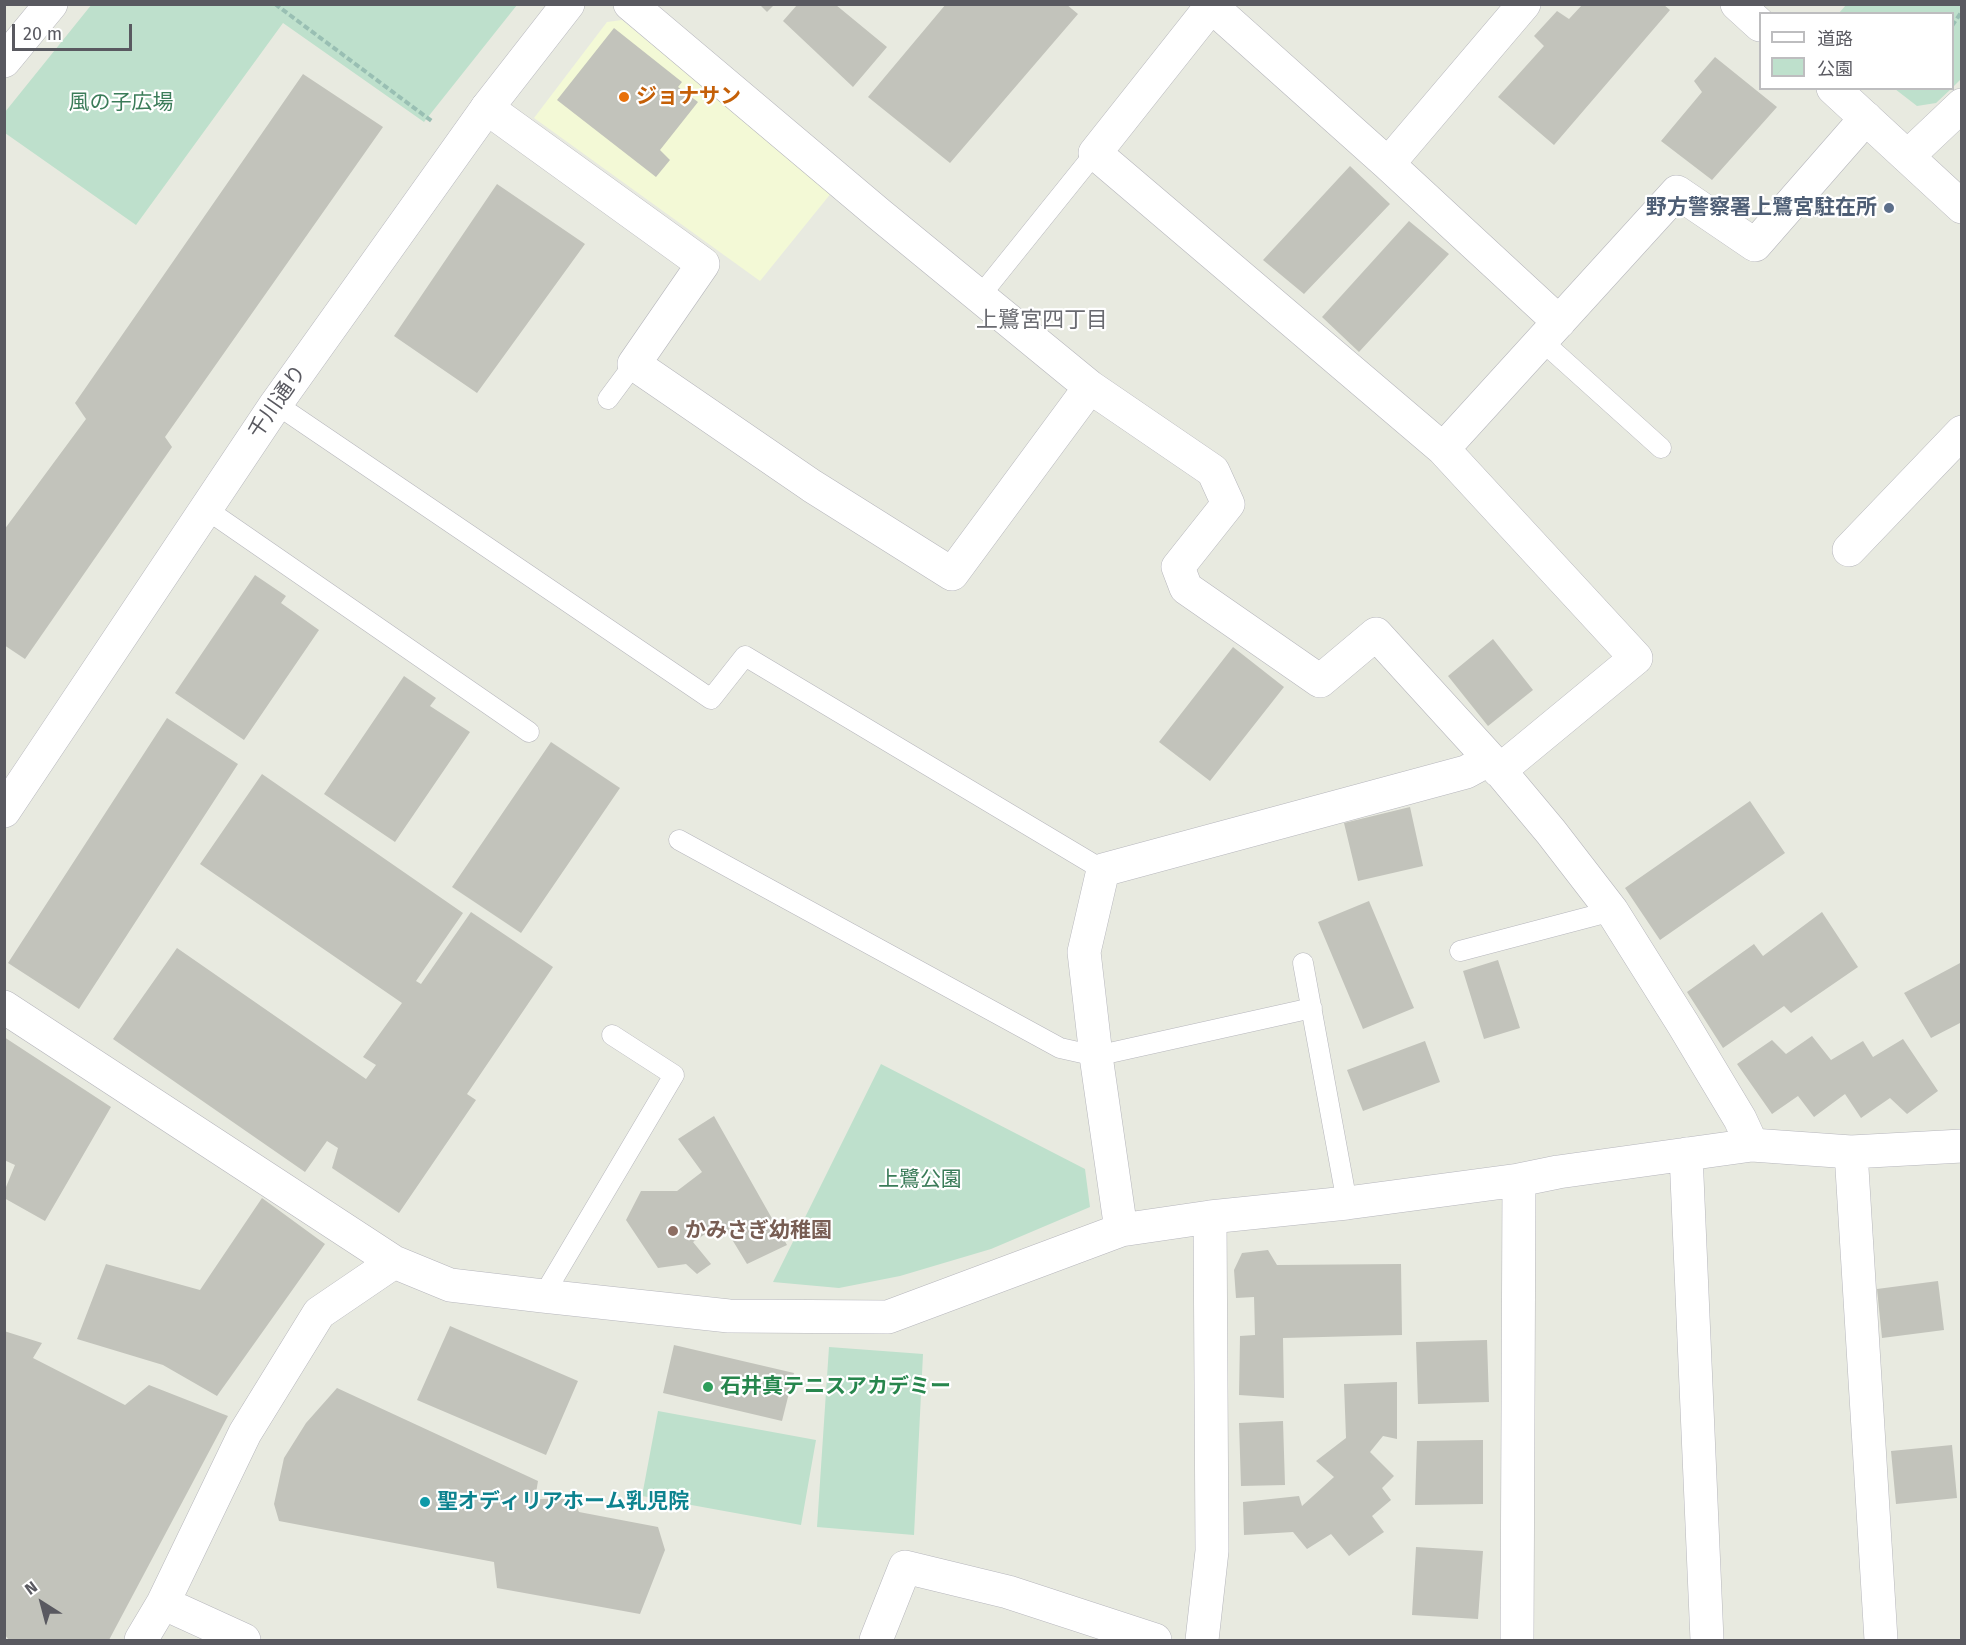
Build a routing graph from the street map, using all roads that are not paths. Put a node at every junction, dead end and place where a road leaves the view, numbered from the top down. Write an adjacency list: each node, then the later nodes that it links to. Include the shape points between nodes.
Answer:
1 (51, 4): 8 (street)
2 (568, 4): 11 (street, 千川通り)
3 (630, 4): 17 (street)
4 (1524, 4): 15 (street)
5 (1737, 4): 7 (street)
6 (1211, 5): 13 (street); 15 (street)
7 (1759, 23)
8 (4, 61)
9 (1835, 90): 12 (street)
10 (1962, 105): 14 (street)
11 (487, 108): 19 (street, via 704,264); 22 (street, 千川通り)
12 (1866, 118): 14 (street); 18 (street, via 1755,245 1677,192)
13 (1095, 153): 17 (lane); 25 (street)
14 (1908, 156): 16 (street)
15 (1388, 164): 18 (street)
16 (1962, 207)
17 (980, 296): 20 (street)
18 (1550, 331): 24 (lane); 25 (street)
19 (634, 364): 20 (street, via 812,486 952,574); 21 (lane)
20 (1090, 387): 29 (street, via 1213,471 1228,504 1178,567 1186,588 1320,681 1376,634)
21 (608, 399)
22 (276, 404): 26 (street, 千川通り); 32 (lane, via 711,699 745,656)
23 (1962, 432): 27 (street)
24 (1662, 447)
25 (1443, 449): 29 (street, via 1636,658)
26 (206, 509): 28 (lane); 30 (street, 千川通り)
27 (1849, 550)
28 (529, 732)
29 (1494, 765): 32 (street); 33 (street)
30 (4, 811)
31 (679, 840): 39 (lane, via 1060,1048)
32 (1103, 870): 39 (street, via 1084,952)
33 (1612, 911): 34 (lane); 40 (street)
34 (1460, 951)
35 (1303, 963): 37 (lane)
36 (4, 1006): 48 (street)
37 (1312, 1008): 39 (lane); 45 (lane)
38 (612, 1035): 49 (lane, via 674,1075)
39 (1096, 1056): 47 (street)
40 (1752, 1145): 42 (street); 43 (street)
41 (1962, 1146): 42 (street)
42 (1851, 1152): 59 (street)
43 (1686, 1154): 44 (street); 58 (street)
44 (1520, 1180): 45 (street); 57 (street)
45 (1347, 1203): 46 (street)
46 (1210, 1217): 47 (street); 52 (street, via 1212,1551)
47 (1121, 1230): 49 (street, via 888,1317 729,1316)
48 (394, 1262): 49 (street, via 450,1285); 50 (street, via 319,1313 245,1433)
49 (543, 1296)
50 (163, 1603): 53 (street); 54 (street)
51 (1098, 1632): 55 (street, via 1008,1592 905,1567); 56 (street)
52 (1207, 1640)
53 (141, 1641)
54 (244, 1641)
55 (876, 1641)
56 (1155, 1641)
57 (1517, 1641)
58 (1707, 1641)
59 (1881, 1641)

